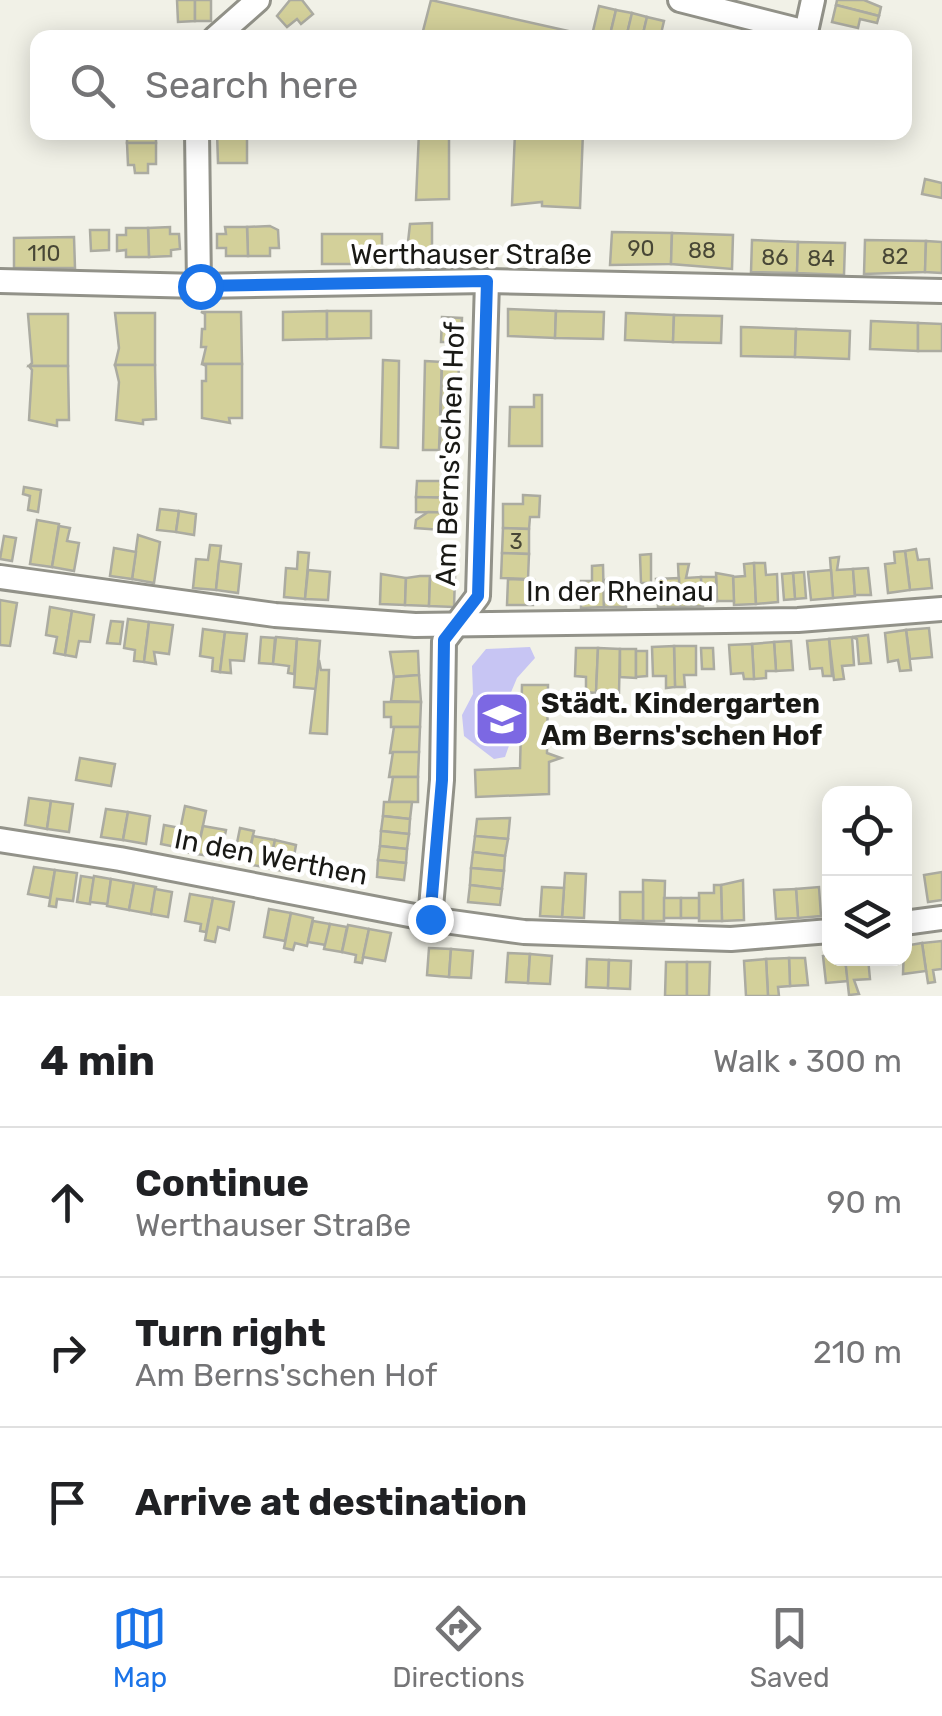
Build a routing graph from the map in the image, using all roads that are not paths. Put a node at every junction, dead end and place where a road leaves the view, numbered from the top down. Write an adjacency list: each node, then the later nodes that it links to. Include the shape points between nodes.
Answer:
1 (258, 0): 4 (street)
2 (680, 0): 5 (street)
3 (814, 0): 6 (street)
4 (224, 30)
5 (798, 30)
6 (806, 30)
7 (196, 140): 10 (street)
8 (0, 281): 10 (street, Werthauser Straße)
9 (487, 281): 10 (street, Werthauser Straße); 11 (street, Werthauser Straße); 14 (street, Am Berns'schen Hof, via 478,596)
10 (200, 286)
11 (942, 290)
12 (0, 577): 14 (street, In der Rheinau, via 276,615)
13 (942, 609): 14 (street, In der Rheinau, via 798,620)
14 (462, 622): 17 (street, Am Berns'schen Hof, via 444,640 442,780)
15 (0, 840): 17 (street, In den Werthen)
16 (942, 918): 18 (street)
17 (430, 919): 19 (street, In den Werthen, via 617,937)
18 (912, 922)
19 (822, 932)

